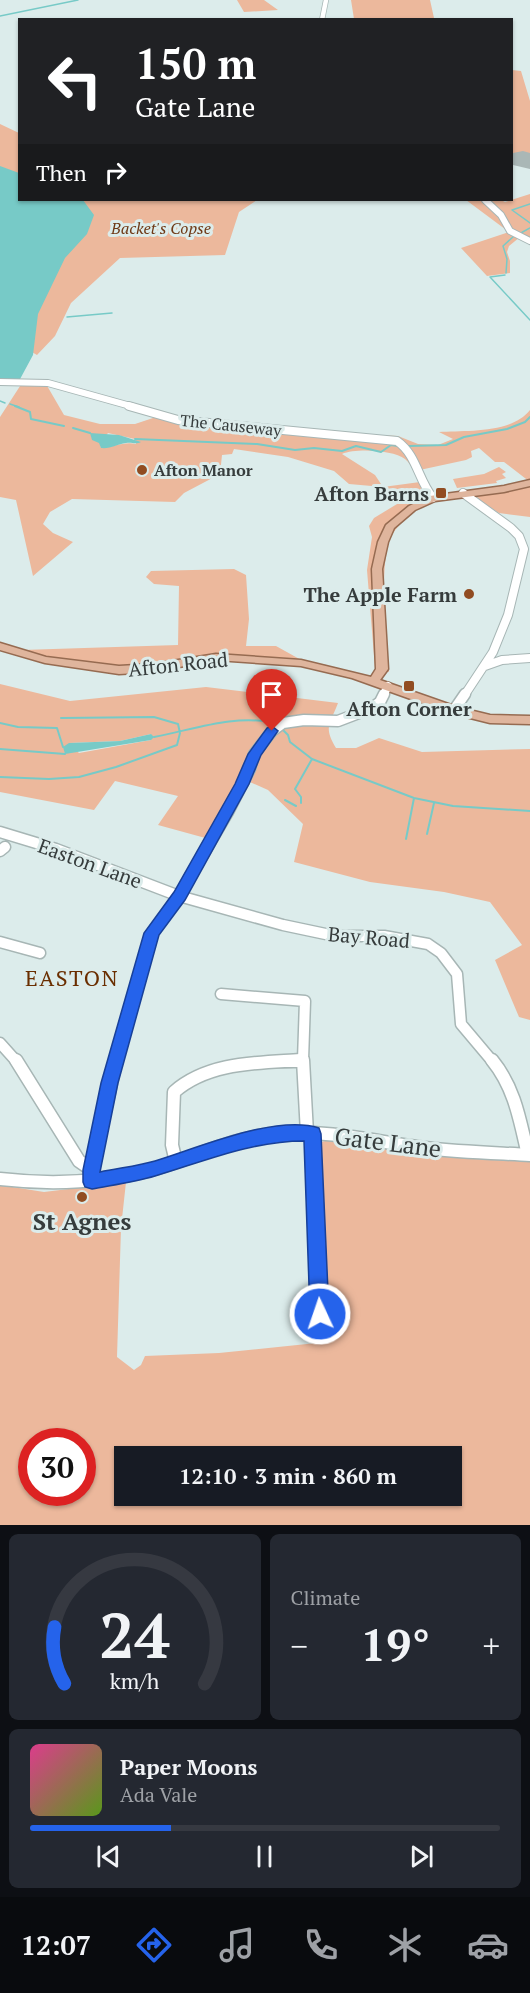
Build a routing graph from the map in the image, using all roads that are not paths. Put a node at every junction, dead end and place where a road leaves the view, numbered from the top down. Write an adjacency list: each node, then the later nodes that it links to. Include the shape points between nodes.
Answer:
1 (326, 0): 2 (street)
2 (322, 18)
3 (485, 201): 4 (street, via 501,215 510,231)
4 (530, 241)
5 (0, 382): 8 (street, The Causeway, via 56,385 178,420 397,441 405,446)
6 (530, 483): 7 (main road)
7 (464, 493): 8 (main road); 10 (street, via 511,528 524,549 508,615)
8 (433, 498): 14 (main road, via 401,516 383,542 377,569 382,669)
9 (0, 646): 14 (main road, Afton Road, via 45,660 119,670 216,657 269,659 332,669)
10 (494, 652): 12 (street); 13 (street)
11 (530, 658): 12 (street)
12 (502, 660): 13 (street)
13 (485, 666): 16 (street)
14 (375, 681): 15 (main road, Afton Road)
15 (388, 686): 16 (main road, Afton Road); 19 (street, via 372,708 338,721 304,720 273,729 254,754 242,784)
16 (454, 710): 17 (main road, Afton Road, via 490,719)
17 (530, 720)
18 (0, 832): 19 (street, Easton Lane)
19 (179, 896): 26 (street, Bay Road, via 335,936 406,939 428,944 441,953 457,974 461,1024 500,1070 514,1096); 28 (street, via 152,933 124,1026)
20 (0, 942): 21 (street)
21 (40, 953)
22 (220, 994): 24 (street, via 305,1001)
23 (0, 1043): 28 (street, via 17,1061)
24 (303, 1060): 25 (street); 27 (street, via 234,1066 180,1085 174,1092 172,1145)
25 (310, 1133): 26 (street, Gate Lane); 27 (street, Gate Lane, via 248,1139); 30 (street)
26 (529, 1155)
27 (176, 1162): 28 (street, Gate Lane)
28 (92, 1176): 29 (street, Gate Lane, via 63,1184)
29 (0, 1179)
30 (320, 1324)

